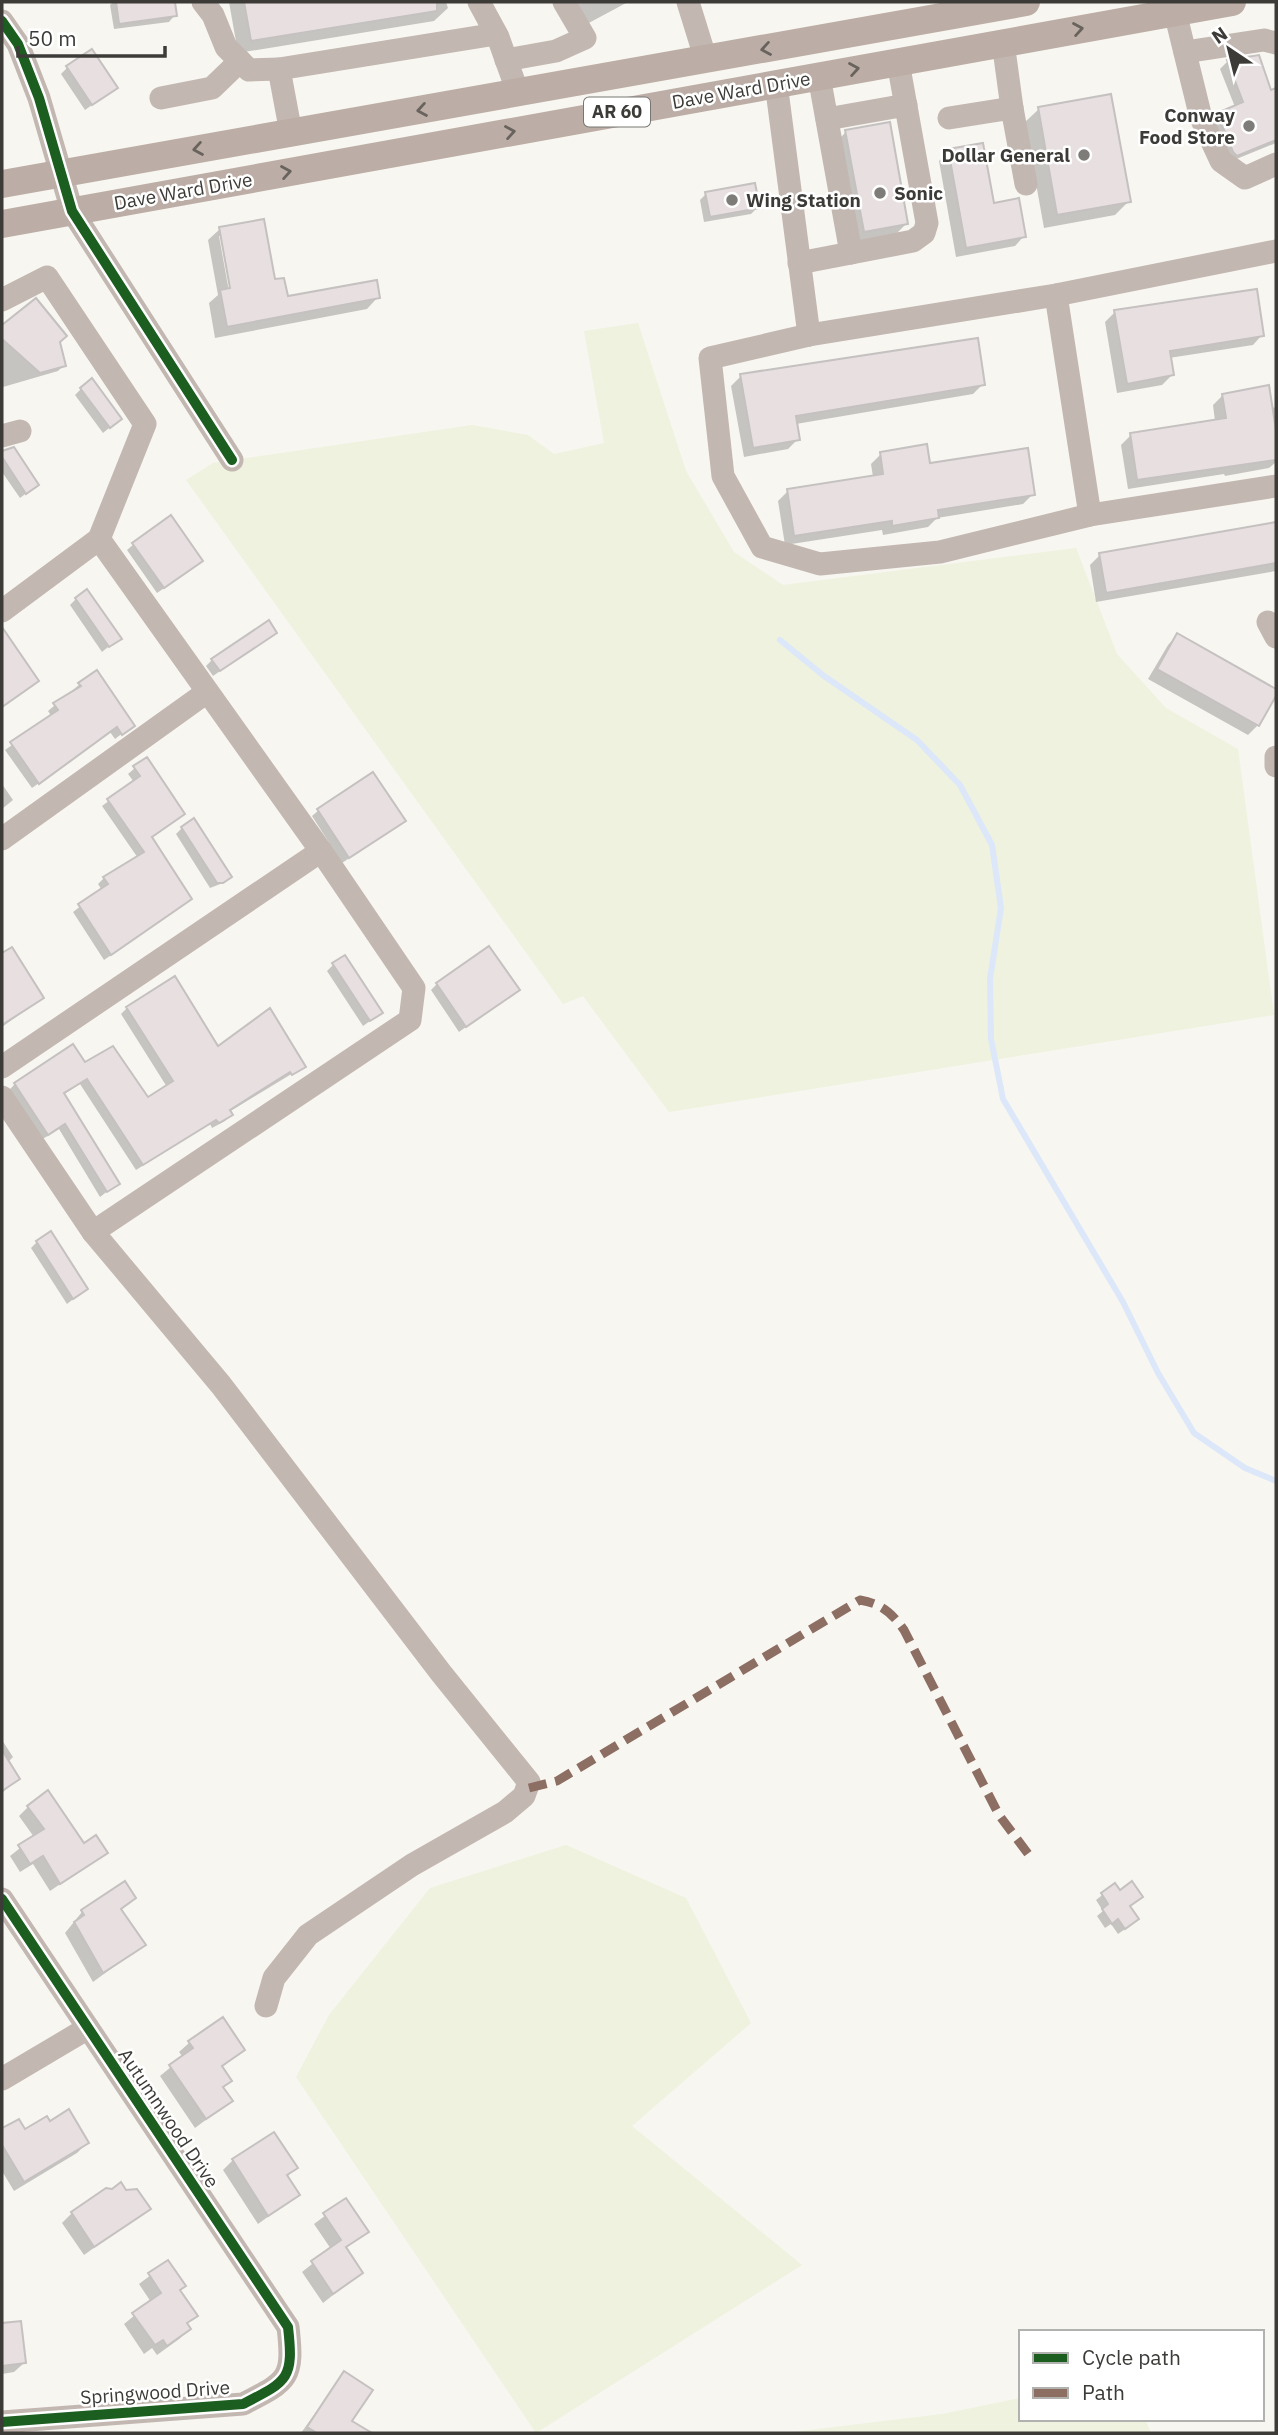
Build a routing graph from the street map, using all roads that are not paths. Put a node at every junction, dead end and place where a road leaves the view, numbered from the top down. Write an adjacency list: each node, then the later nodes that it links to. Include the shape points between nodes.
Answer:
1 (203, 2): 16 (street, via 226,47)
2 (479, 2): 10 (street)
3 (564, 2): 14 (street, via 585,38 556,51)
4 (688, 2): 15 (street)
5 (1026, 2): 7 (main road, Dave Ward Drive / AR 60)
6 (1232, 2): 8 (main road, Dave Ward Drive / AR 60)
7 (924, 11): 15 (main road, Dave Ward Drive / AR 60, one-way to 15)
8 (1175, 12): 11 (main road, Dave Ward Drive / AR 60, one-way to 8); 13 (street)
9 (2, 21): 29 (street, via 18,44 40,98)
10 (496, 34): 14 (street); 18 (street)
11 (1003, 42): 17 (main road, Dave Ward Drive / AR 60); 24 (street)
12 (1276, 43): 13 (street, via 1264,40)
13 (1185, 52): 28 (street, via 1201,118 1221,161 1245,178)
14 (506, 60): 21 (street)
15 (706, 60): 21 (main road, Dave Ward Drive / AR 60)
16 (240, 61): 18 (street, via 249,70); 22 (street, via 212,88)
17 (898, 62): 19 (main road, Dave Ward Drive / AR 60, one-way to 17); 23 (street)
18 (279, 69): 27 (street)
19 (819, 76): 20 (main road, Dave Ward Drive / AR 60); 26 (street)
20 (776, 83): 32 (main road, Dave Ward Drive / AR 60, one-way to 20); 36 (street)
21 (518, 93): 27 (main road, Dave Ward Drive / AR 60, one-way to 27)
22 (161, 99)
23 (906, 105): 26 (street); 35 (street, via 928,223 913,241)
24 (1012, 108): 25 (street); 31 (street)
25 (949, 118)
26 (827, 119): 35 (street)
27 (291, 133): 29 (main road, Dave Ward Drive / AR 60, one-way to 29)
28 (1276, 164)
29 (61, 173): 30 (main road, Dave Ward Drive / AR 60); 32 (street)
30 (2, 184)
31 (1026, 184)
32 (72, 211): 33 (main road, Dave Ward Drive / AR 60); 40 (street)
33 (2, 224)
34 (1276, 251): 37 (street)
35 (851, 253): 36 (street)
36 (799, 263): 39 (street)
37 (1056, 295): 39 (street); 42 (street)
38 (2, 300): 43 (street, via 47,277 145,424)
39 (809, 335): 42 (street, via 710,358 723,476 762,547 820,564 940,552)
40 (232, 460)
41 (1276, 486): 42 (street)
42 (1090, 515)
43 (99, 539): 44 (street); 45 (street)
44 (2, 611)
45 (207, 692): 48 (street); 49 (street)
46 (1276, 757): 47 (street)
47 (1276, 766)
48 (2, 839)
49 (321, 851): 50 (street); 52 (street, via 414,988 410,1020)
50 (2, 1067)
51 (2, 1097): 52 (street)
52 (93, 1232): 54 (street, via 221,1385 529,1782 524,1796 505,1812 412,1865 308,1935 274,1978)
53 (2, 1899): 55 (street, Autumnwood Drive)
54 (267, 2006)
55 (88, 2028): 56 (street); 57 (street, Autumnwood Drive, via 288,2327)
56 (2, 2079)
57 (292, 2361): 59 (street, Springwood Drive, via 279,2386 243,2404)
58 (2, 2422): 59 (street, Springwood Drive)
59 (91, 2423)

